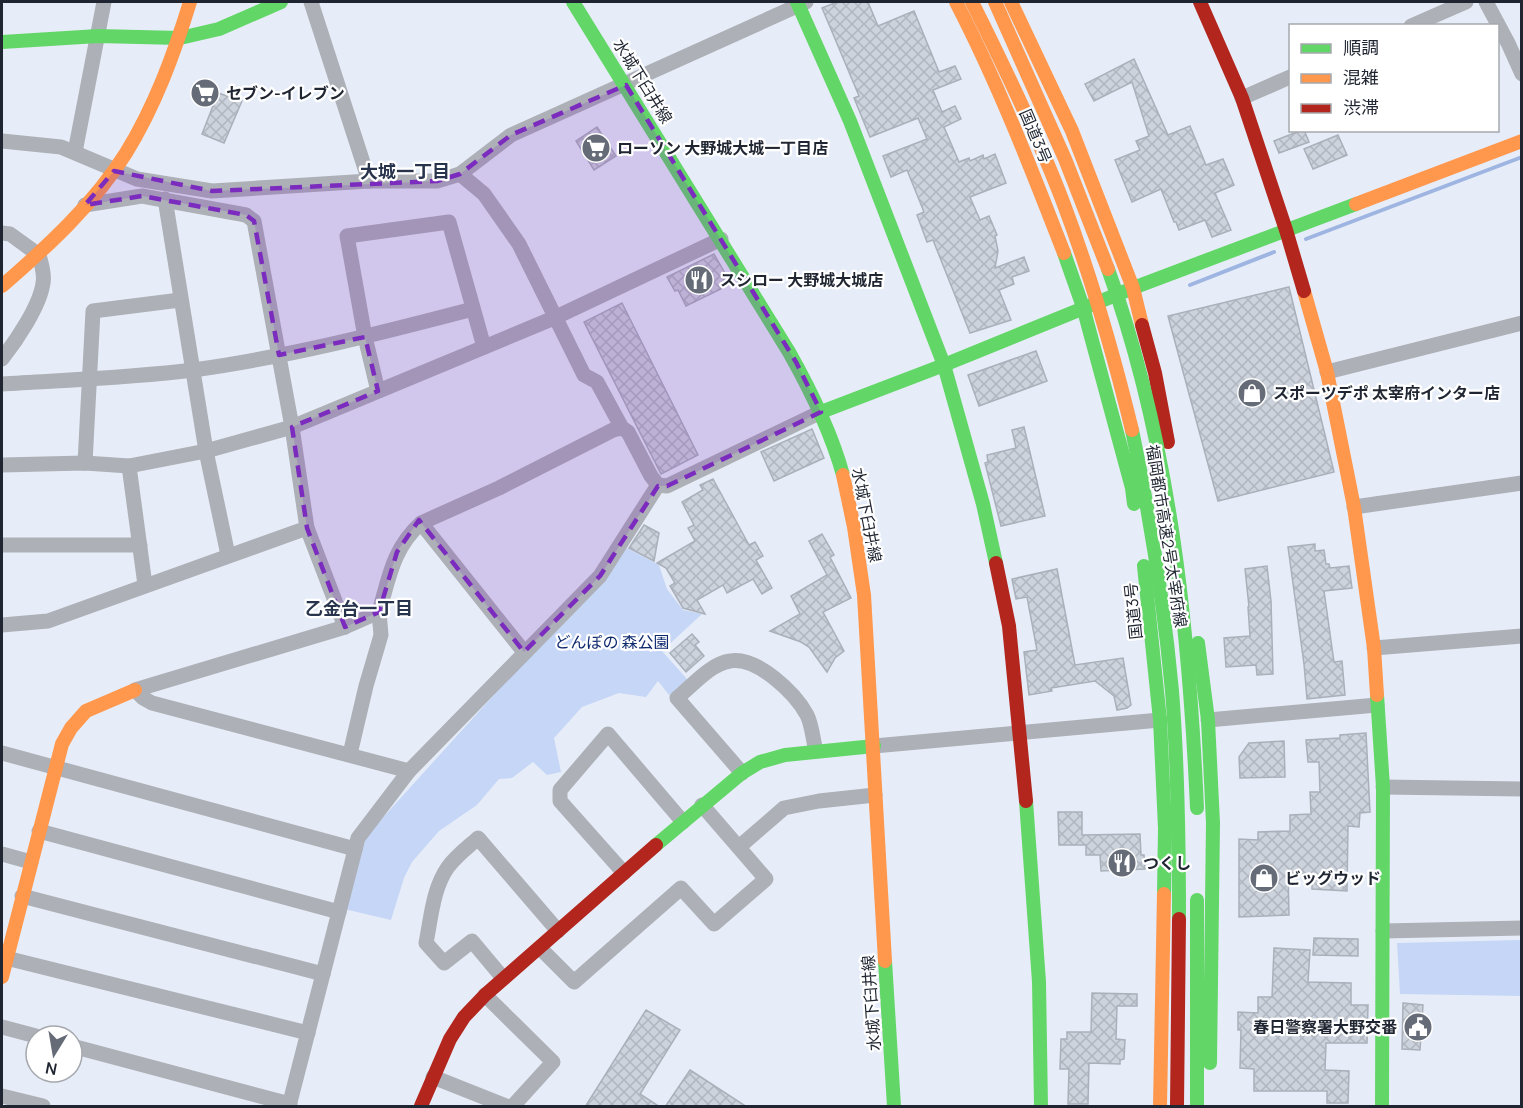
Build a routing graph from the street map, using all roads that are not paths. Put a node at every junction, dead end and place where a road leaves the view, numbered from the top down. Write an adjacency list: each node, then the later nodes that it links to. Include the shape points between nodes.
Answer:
1 (104, 2): 17 (street)
2 (190, 2): 18 (main road)
3 (281, 2): 18 (main road, via 219,29)
4 (311, 2): 29 (street)
5 (573, 2): 22 (main road, 水城下臼井線)
6 (956, 2): 39 (main road, 国道3号, via 1022,144)
7 (972, 2): 125 (main road, 福岡都市高速2号太宰府線, bridge, via 1028,119 1074,231 1106,328 1147,503 1167,634 1177,786)
8 (995, 2): 91 (main road, 福岡都市高速2号太宰府線, bridge, via 1089,216 1125,321 1149,415 1168,498 1179,572 1194,718)
9 (1011, 2): 37 (main road, 国道3号, via 1072,131)
10 (1200, 2): 23 (main road)
11 (1467, 2): 14 (street)
12 (1486, 2): 15 (street)
13 (800, 3): 22 (street); 47 (main road, via 908,266)
14 (1416, 24)
15 (1498, 24)
16 (1499, 26): 20 (street)
17 (98, 36): 18 (main road); 19 (main road); 26 (street)
18 (180, 38): 27 (main road, via 153,102)
19 (2, 42)
20 (1521, 74)
21 (1289, 77): 23 (street)
22 (626, 85): 28 (street, via 511,135); 34 (main road, 水城下臼井線)
23 (1242, 98): 32 (main road)
24 (2, 141): 26 (street)
25 (1521, 141): 32 (main road)
26 (75, 152): 27 (street)
27 (114, 171): 29 (street, via 137,179 212,191); 31 (main road)
28 (460, 174): 29 (street, via 437,181); 41 (street, via 484,194 519,244)
29 (369, 181)
30 (165, 199): 31 (street, via 142,196); 38 (street); 45 (street, via 246,215 254,220)
31 (85, 205): 35 (main road)
32 (1286, 230): 37 (main road); 49 (main road)
33 (2, 232): 35 (street)
34 (721, 239): 41 (street); 53 (main road, 水城下臼井線, via 796,362)
35 (39, 255): 36 (main road); 46 (street, via 44,281 40,294)
36 (2, 286)
37 (1133, 288): 39 (main road); 78 (main road, 国道3号, via 1155,373 1173,471)
38 (180, 300): 48 (street); 50 (street, via 93,310)
39 (1083, 307): 47 (main road); 77 (main road, 国道3号, via 1132,488)
40 (473, 309): 43 (street); 43 (street, via 449,222 347,236); 44 (street)
41 (554, 318): 44 (street); 55 (street, via 584,375 597,382)
42 (1521, 323): 49 (street)
43 (365, 337): 45 (street); 52 (street)
44 (484, 347): 52 (street)
45 (279, 355): 48 (street); 54 (street)
46 (2, 359)
47 (944, 365): 53 (main road); 79 (main road, via 983,504 1009,626)
48 (192, 370): 50 (street); 56 (street)
49 (1327, 372): 62 (main road)
50 (90, 379): 51 (street); 57 (street)
51 (2, 384)
52 (378, 391): 54 (street)
53 (820, 412): 61 (street, via 667,486); 80 (main road, 水城下臼井線, via 838,460 858,546)
54 (292, 427): 56 (street); 64 (street)
55 (622, 428): 61 (street); 63 (street)
56 (206, 451): 59 (street); 67 (street)
57 (85, 463): 58 (street); 59 (street)
58 (2, 465)
59 (129, 466): 66 (street)
60 (1521, 483): 62 (street)
61 (658, 485): 74 (street, via 600,576)
62 (1354, 507): 73 (main road)
63 (421, 522): 69 (street, via 397,552); 74 (street)
64 (307, 528): 67 (street); 71 (street)
65 (2, 545): 66 (street)
66 (140, 545): 68 (street)
67 (228, 555): 68 (street)
68 (145, 585): 70 (street, via 48,621)
69 (379, 612): 71 (street); 83 (street, via 381,635)
70 (2, 625)
71 (345, 627): 75 (street)
72 (1521, 636): 73 (street)
73 (1374, 648): 76 (main road)
74 (524, 652): 85 (street)
75 (135, 690): 83 (street, via 152,703); 84 (main road, via 86,711 70,728)
76 (1377, 705): 78 (street); 87 (main road)
77 (1160, 720): 79 (street); 124 (main road, 国道3号, via 1165,828)
78 (1208, 720): 127 (main road, 国道3号, via 1213,824)
79 (1020, 732): 80 (street); 123 (main road, via 1038,970)
80 (874, 746): 81 (main road); 89 (main road, 水城下臼井線)
81 (816, 751): 86 (main road, via 760,762); 86 (street, via 808,716 787,688 760,667 732,660 714,666 677,698)
82 (2, 753): 84 (street)
83 (350, 754): 85 (street)
84 (56, 768): 93 (main road); 95 (street)
85 (409, 771): 95 (street, via 358,838)
86 (742, 773): 90 (main road)
87 (1383, 787): 88 (street); 104 (main road)
88 (1521, 789)
89 (874, 795): 94 (street, via 784,808); 122 (main road, 水城下臼井線)
90 (702, 805): 92 (main road); 94 (street)
91 (1197, 818)
92 (683, 822): 98 (main road); 98 (street, via 608,734 560,789 560,801)
93 (39, 831): 97 (main road); 101 (street)
94 (740, 847): 105 (street, via 766,879 714,924 681,888 574,982)
95 (355, 849): 101 (street)
96 (2, 854): 97 (street)
97 (31, 862): 100 (main road)
98 (624, 873): 103 (main road)
99 (1197, 887): 126 (main road, bridge)
100 (22, 896): 106 (main road); 107 (street)
101 (339, 912): 107 (street)
102 (1521, 928): 104 (street)
103 (558, 931): 105 (main road); 109 (street, via 478,838 443,876 426,943 444,963 472,941)
104 (1383, 931): 128 (main road)
105 (540, 948): 109 (main road)
106 (4, 958): 108 (main road); 113 (street)
107 (323, 974): 113 (street)
108 (2, 977)
109 (503, 978): 110 (main road)
110 (485, 995): 115 (main road, via 464,1017); 121 (street, via 553,1062)
111 (2, 1027): 112 (street)
112 (24, 1033)
113 (308, 1033): 117 (street)
114 (84, 1049): 117 (street)
115 (433, 1077): 119 (main road); 120 (street)
116 (2, 1096): 118 (street)
117 (289, 1105)
118 (43, 1107)
119 (421, 1107)
120 (506, 1107)
121 (513, 1107)
122 (894, 1107)
123 (1041, 1107)
124 (1160, 1107)
125 (1177, 1107)
126 (1197, 1107)
127 (1210, 1107)
128 (1382, 1107)

